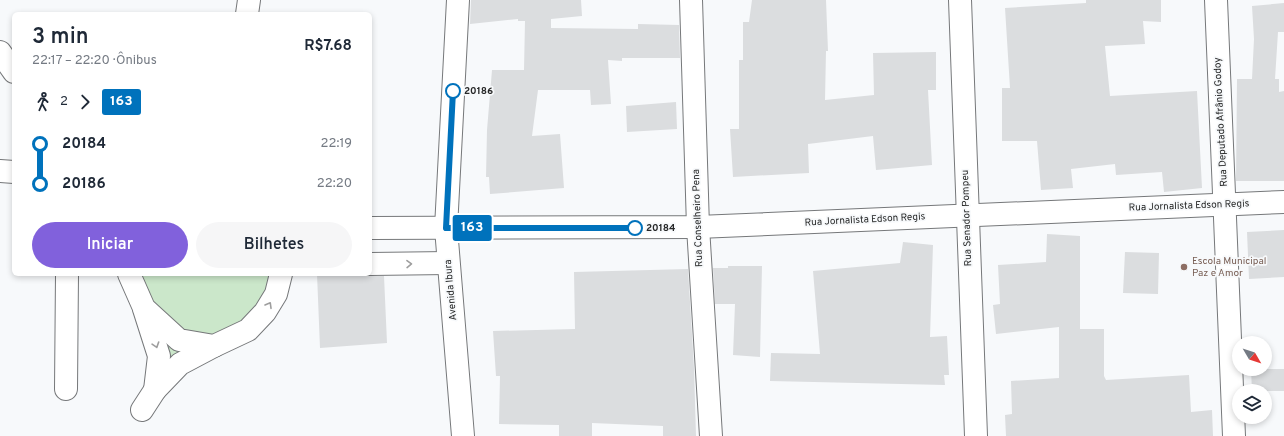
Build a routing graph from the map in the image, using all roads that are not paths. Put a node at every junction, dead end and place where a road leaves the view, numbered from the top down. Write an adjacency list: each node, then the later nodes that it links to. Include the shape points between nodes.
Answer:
1 (249, 0): 6 (street)
2 (458, 0): 16 (street, Avenida Ibura)
3 (691, 0): 14 (street, Rua Conselheiro Pena)
4 (960, 0): 13 (street, Rua Senador Pompeu)
5 (1216, 0): 12 (street, Rua Deputado Afrânio Godoy)
6 (247, 12)
7 (0, 52): 8 (street)
8 (12, 69)
9 (0, 171): 10 (street)
10 (12, 172)
11 (1284, 202): 12 (street, Rua Jornalista Edson Regis)
12 (1225, 204): 13 (street, Rua Jornalista Edson Regis); 30 (street, Rua Deputado Afrânio Godoy)
13 (967, 215): 14 (street, Rua Jornalista Edson Regis); 29 (street, Rua Senador Pompeu)
14 (698, 227): 16 (street, Rua Jornalista Edson Regis); 28 (street, Rua Conselheiro Pena)
15 (372, 228): 16 (street, Rua Jornalista Edson Regis)
16 (446, 228): 17 (street, Avenida Ibura)
17 (448, 263): 18 (street, one-way to 17); 27 (street, Avenida Ibura)
18 (372, 264)
19 (67, 276): 24 (street)
20 (130, 276): 22 (street)
21 (281, 276): 23 (street, one-way to 21, via 248,330 265,312 276,294)
22 (144, 308): 23 (street, via 179,340); 25 (street, one-way to 25, via 160,356)
23 (214, 346): 25 (street, via 180,364)
24 (66, 389)
25 (155, 390): 26 (street)
26 (142, 410)
27 (464, 436)
28 (711, 436)
29 (976, 436)
30 (1234, 436)

